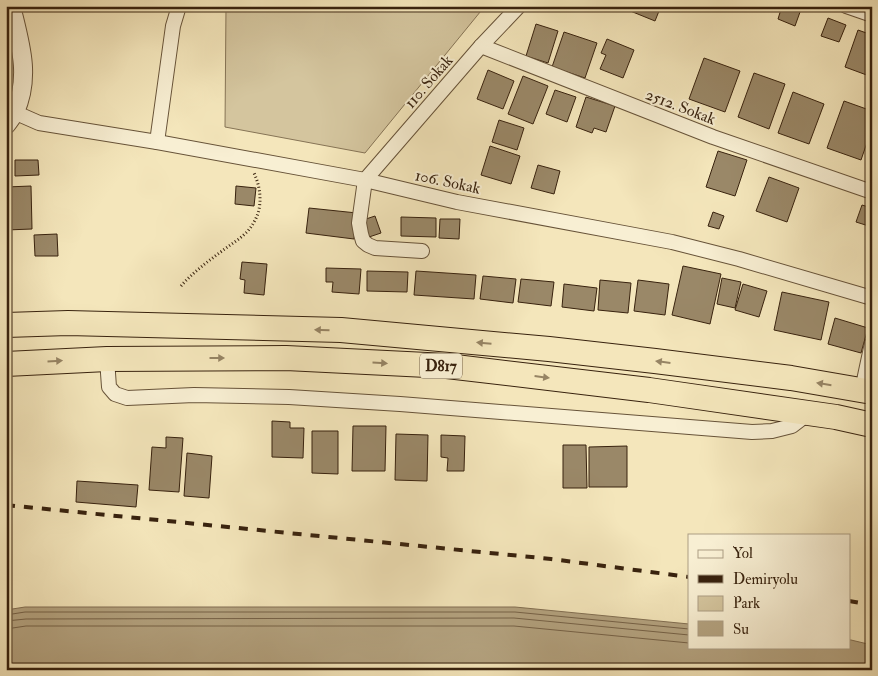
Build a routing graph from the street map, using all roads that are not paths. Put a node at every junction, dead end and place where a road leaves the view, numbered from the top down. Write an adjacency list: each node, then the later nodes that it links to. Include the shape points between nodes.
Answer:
1 (11, 6): 7 (street, via 23,58 23,86)
2 (178, 6): 8 (street)
3 (519, 6): 6 (street, 110. Sokak)
4 (846, 6): 5 (street)
5 (872, 15)
6 (481, 46): 9 (street, 110. Sokak); 10 (street, 2512. Sokak, via 713,137)
7 (10, 119): 8 (street, 106. Sokak)
8 (156, 142): 9 (street, 106. Sokak)
9 (365, 180): 11 (street, via 359,224 363,241 375,248); 12 (street, 106. Sokak, via 457,202 672,242)
10 (872, 192)
11 (422, 251)
12 (872, 298)
13 (6, 325): 17 (highway, D817, one-way to 13, via 655,360 341,330 77,323)
14 (871, 350): 17 (street)
15 (107, 359): 16 (highway, D817, one-way to 15); 18 (highway, D817, one-way to 18, via 286,358 448,366); 18 (street, via 109,387 115,394 127,398 194,395 289,397 752,432 792,426)
16 (6, 364)
17 (867, 391)
18 (809, 413): 19 (highway, D817)
19 (872, 425)

